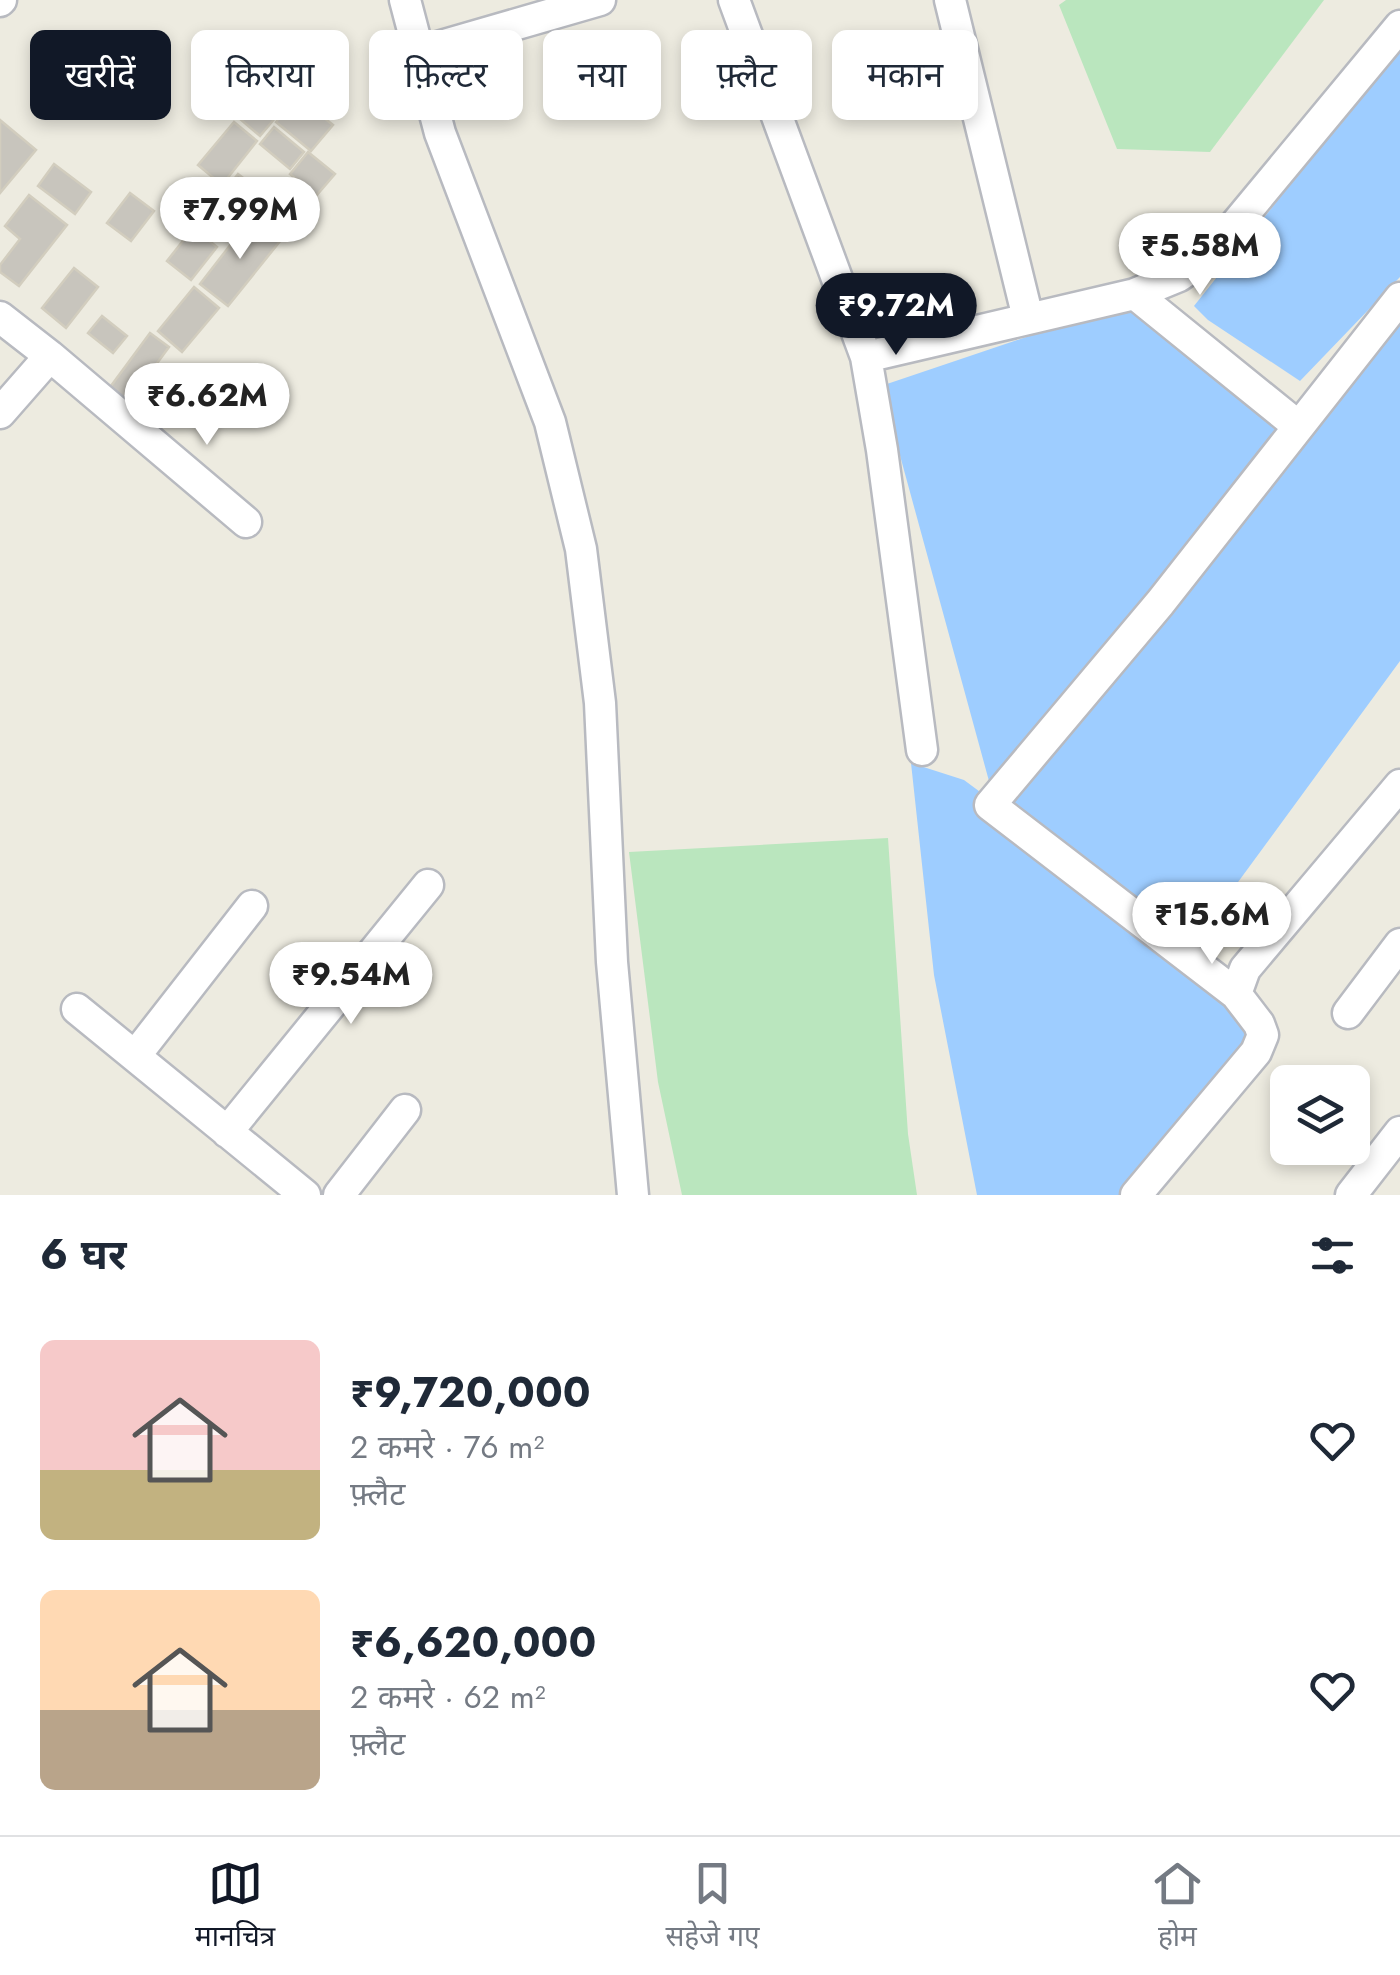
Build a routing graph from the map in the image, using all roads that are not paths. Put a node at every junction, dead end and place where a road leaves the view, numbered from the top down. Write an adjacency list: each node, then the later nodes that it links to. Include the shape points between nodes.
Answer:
1 (405, 0): 6 (street)
2 (600, 0): 7 (street)
3 (734, 0): 14 (street)
4 (950, 0): 12 (street)
5 (1400, 26): 9 (street, via 1212,254)
6 (412, 30)
7 (496, 30)
8 (436, 120): 32 (street, via 550,422 581,549 600,702 612,962)
9 (1135, 294): 12 (street); 16 (street)
10 (1400, 298): 16 (street)
11 (0, 317): 13 (street)
12 (1028, 318): 14 (street)
13 (50, 356): 15 (street); 17 (street)
14 (866, 357): 18 (street)
15 (0, 413)
16 (1298, 426): 23 (street, via 990,805)
17 (246, 522)
18 (922, 750)
19 (1400, 786): 23 (street, via 1244,969)
20 (428, 884): 28 (street)
21 (252, 906): 26 (street)
22 (1400, 944): 25 (street)
23 (1236, 994): 33 (street, via 1263,1035 1256,1052)
24 (77, 1010): 26 (street)
25 (1348, 1013)
26 (135, 1056): 28 (street)
27 (406, 1110): 31 (street)
28 (227, 1132): 30 (street)
29 (1400, 1132): 34 (street)
30 (306, 1195)
31 (339, 1195)
32 (633, 1195)
33 (1136, 1195)
34 (1351, 1195)

